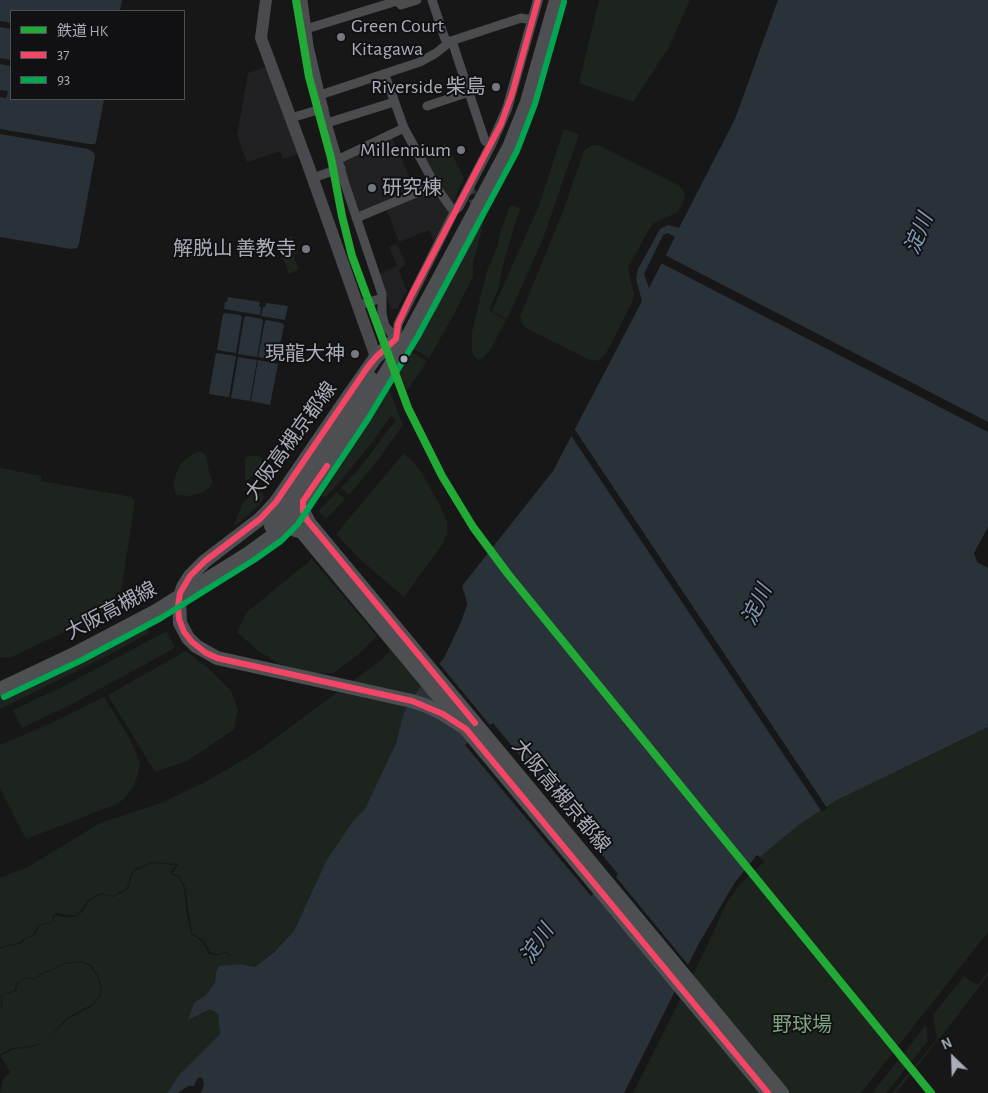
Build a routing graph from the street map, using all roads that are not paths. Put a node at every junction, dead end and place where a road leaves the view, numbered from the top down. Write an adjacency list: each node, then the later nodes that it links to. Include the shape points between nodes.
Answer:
1 (266, 0): 17 (main road, via 261,38)
2 (303, 0): 9 (street)
3 (417, 0): 9 (street, via 401,5 397,1)
4 (432, 0): 10 (street, via 445,39)
5 (538, 0): 8 (street)
6 (546, 0): 30 (main road, 大阪高槻京都線, via 506,133)
7 (556, 0): 29 (main road, 大阪高槻京都線, via 530,94 509,147)
8 (532, 20): 10 (street, via 521,18); 20 (street, via 512,94)
9 (306, 29): 13 (street)
10 (449, 42): 11 (street, via 420,62); 12 (street, via 453,44)
11 (385, 75): 13 (street); 14 (street)
12 (469, 92): 15 (street); 20 (street, via 486,141)
13 (320, 95): 16 (street)
14 (394, 102): 18 (street); 19 (street)
15 (427, 106)
16 (324, 108): 17 (street); 18 (street)
17 (291, 118): 22 (main road)
18 (328, 123): 21 (street)
19 (404, 128): 21 (street); 23 (street)
20 (491, 145): 24 (street)
21 (340, 164): 22 (street); 26 (street)
22 (313, 178): 28 (main road)
23 (435, 185): 24 (street); 26 (street)
24 (455, 210): 30 (street, via 398,324)
25 (479, 216): 29 (street, via 431,309)
26 (356, 218): 27 (street)
27 (382, 298): 28 (street); 30 (street, via 386,326)
28 (357, 306): 31 (main road)
29 (410, 332): 32 (main road, 大阪高槻京都線)
30 (396, 339): 31 (main road, 大阪高槻京都線); 33 (main road, 大阪高槻京都線)
31 (376, 357): 38 (main road, 大阪高槻京都線, bridge, via 276,502 190,576 179,601 180,622 196,646 218,658 412,701 443,714)
32 (303, 501): 33 (main road, 大阪高槻線); 34 (main road, 大阪高槻京都線)
33 (285, 518): 34 (main road); 35 (main road, 大阪高槻線); 36 (main road, 大阪高槻線, via 176,591 82,643)
34 (306, 528): 35 (main road, via 290,528); 38 (main road, 大阪高槻京都線, bridge); 40 (main road, 大阪高槻京都線)
35 (275, 534): 37 (main road, 大阪高槻線, via 215,576 148,615)
36 (0, 681)
37 (0, 689)
38 (466, 729): 39 (main road, 大阪高槻京都線)
39 (768, 1093)
40 (782, 1093)

